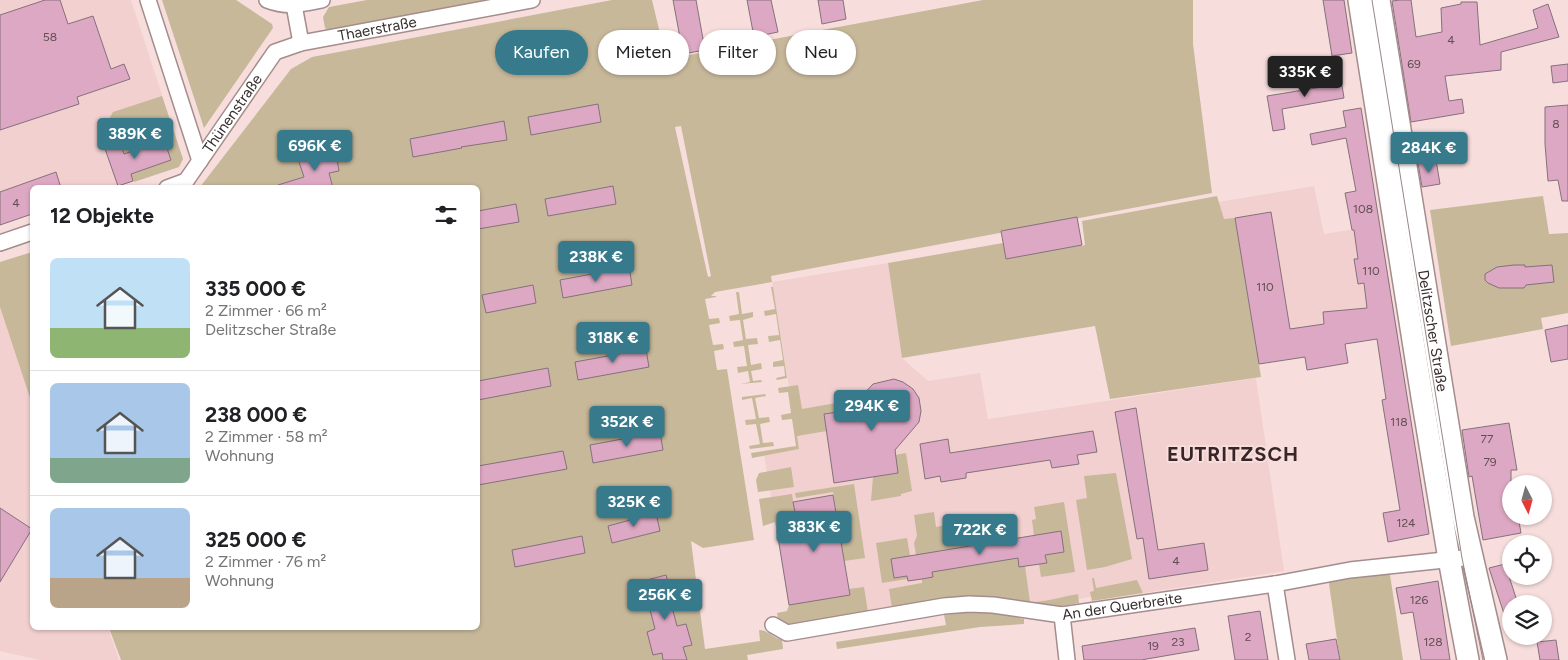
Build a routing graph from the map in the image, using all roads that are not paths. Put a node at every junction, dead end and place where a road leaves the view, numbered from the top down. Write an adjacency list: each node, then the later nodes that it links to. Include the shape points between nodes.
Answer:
1 (148, 0): 10 (street)
2 (267, 0): 8 (street)
3 (322, 0): 8 (street)
4 (532, 0): 7 (street, Thaerstraße)
5 (1359, 0): 15 (main road, Delitzscher Straße)
6 (1379, 0): 14 (main road, Delitzscher Straße, via 1463,517)
7 (492, 4): 9 (street, Thaerstraße)
8 (294, 6): 9 (street)
9 (301, 44): 10 (street, Thünenstraße, via 275,52)
10 (200, 161): 11 (street, Thünenstraße, via 186,181)
11 (175, 185)
12 (30, 233): 13 (street)
13 (0, 243)
14 (1473, 557): 15 (street, An der Querbreite); 22 (main road, Delitzscher Straße)
15 (1449, 559): 16 (street, An der Querbreite, via 1350,570); 21 (main road, Delitzscher Straße)
16 (1275, 584): 17 (street, An der Querbreite); 20 (street)
17 (1062, 615): 18 (street, An der Querbreite, via 969,604 788,633); 19 (street)
18 (773, 625)
19 (1067, 660)
20 (1287, 660)
21 (1468, 660)
22 (1496, 660)

